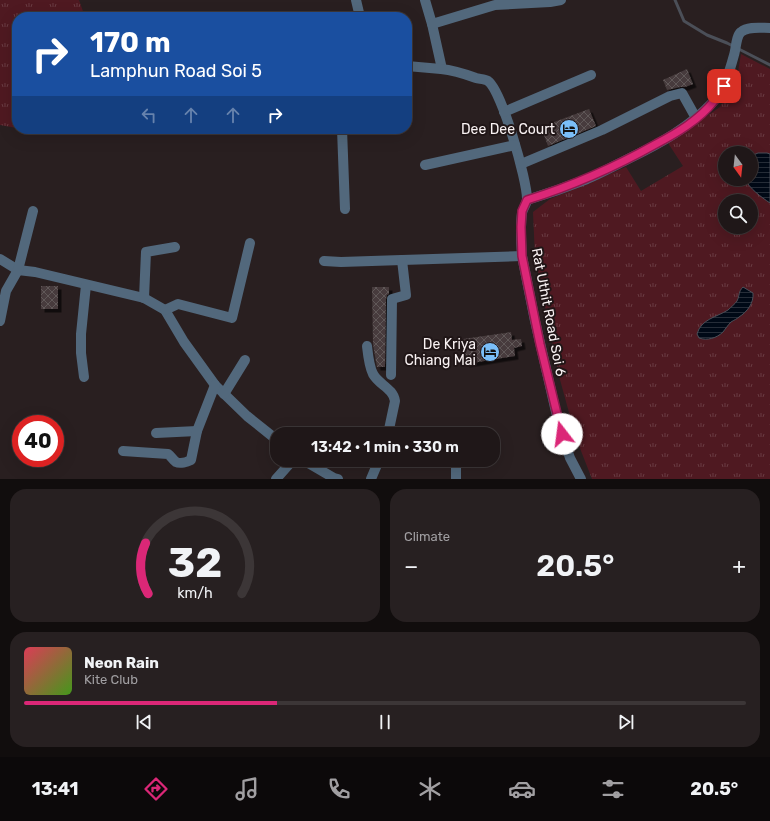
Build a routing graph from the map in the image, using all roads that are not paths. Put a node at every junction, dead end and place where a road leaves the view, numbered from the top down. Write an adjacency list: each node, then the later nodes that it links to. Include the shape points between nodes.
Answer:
1 (356, 0): 4 (street)
2 (425, 0): 5 (street)
3 (562, 0): 5 (street, via 495,5)
4 (359, 12)
5 (432, 24): 8 (street)
6 (770, 28): 11 (street, via 749,28 738,35 724,86 715,101)
7 (412, 66): 8 (street)
8 (442, 69): 10 (street, Rat Uthit Road Soi 6, via 488,81)
9 (591, 75): 10 (street)
10 (504, 112): 13 (street, Rat Uthit Road Soi 6)
11 (696, 118): 14 (street, via 682,93 670,96 602,130); 16 (street, via 645,151 588,178)
12 (342, 134): 17 (street)
13 (515, 145): 14 (street, Rat Uthit Road Soi 6); 15 (street)
14 (521, 164): 16 (street, Rat Uthit Road Soi 6)
15 (425, 165)
16 (527, 200): 21 (street, Rat Uthit Road Soi 6, via 522,211)
17 (346, 209)
18 (33, 211): 25 (street)
19 (250, 243): 29 (street, via 232,318 178,304)
20 (175, 247): 28 (street, via 146,252)
21 (522, 256): 23 (street); 50 (street, Rat Uthit Road Soi 6, via 559,425 570,458)
22 (0, 259): 25 (street)
23 (402, 260): 24 (street); 33 (street, via 406,295 392,299)
24 (324, 261)
25 (18, 270): 26 (street); 27 (street)
26 (86, 284): 28 (street); 34 (street, via 81,334)
27 (3, 293): 30 (street)
28 (144, 298): 29 (street)
29 (165, 310): 35 (street)
30 (0, 321)
31 (366, 346): 37 (street, via 373,374 394,396)
32 (245, 360): 36 (street)
33 (391, 375)
34 (84, 377)
35 (215, 385): 36 (street); 38 (street)
36 (224, 394): 40 (street)
37 (389, 427)
38 (197, 431): 39 (street); 41 (street, via 192,458 188,462 176,462 168,454)
39 (156, 433)
40 (270, 434)
41 (124, 451)
42 (287, 467): 46 (street)
43 (315, 467): 47 (street)
44 (376, 467): 48 (street)
45 (456, 467): 49 (street)
46 (276, 479)
47 (338, 479)
48 (371, 479)
49 (456, 479)
50 (581, 479)

